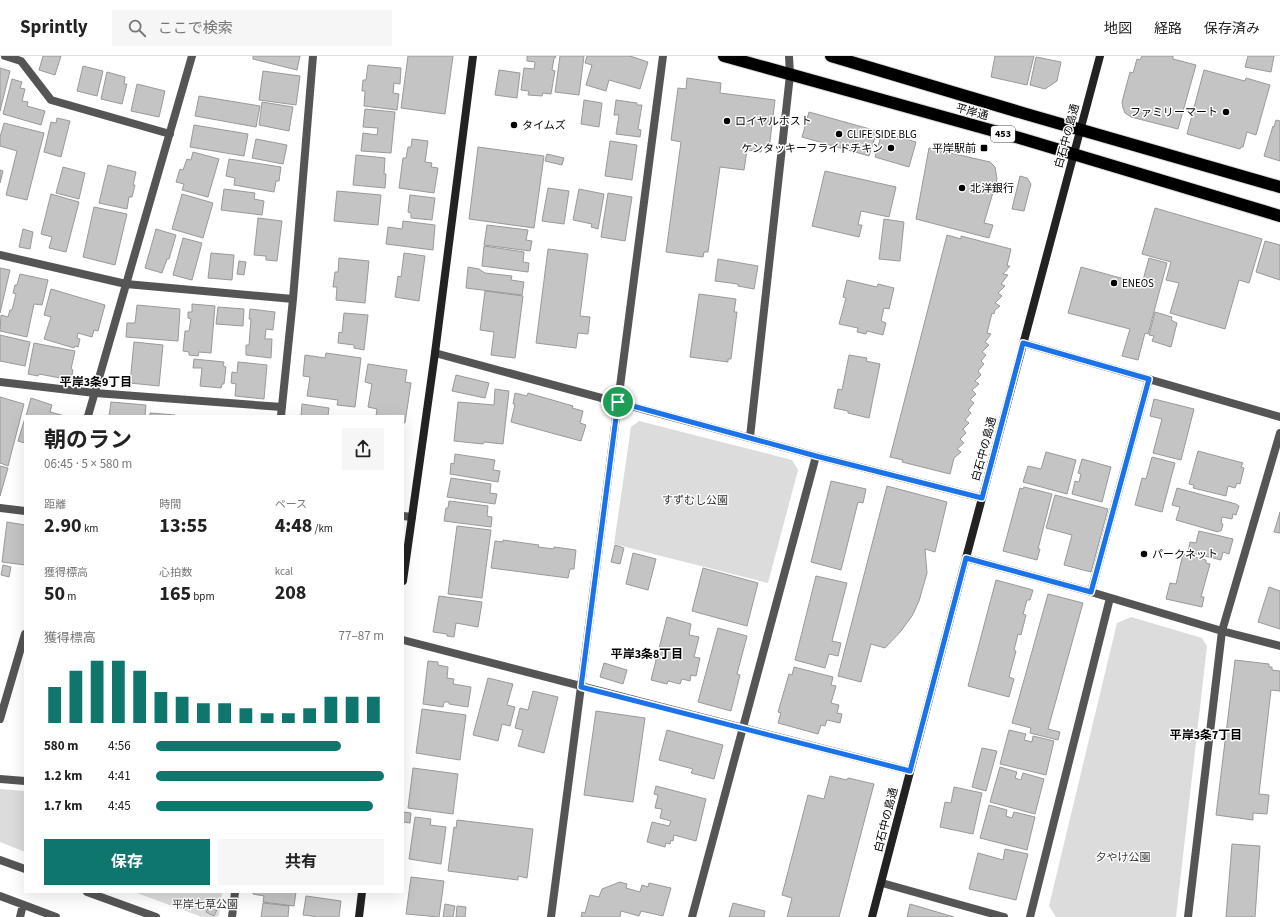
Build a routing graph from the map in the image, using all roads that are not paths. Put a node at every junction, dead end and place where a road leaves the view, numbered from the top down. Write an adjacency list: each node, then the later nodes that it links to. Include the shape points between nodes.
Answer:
1 (5, 56): 12 (street, via 21,60 51,100)
2 (192, 56): 12 (street)
3 (313, 56): 18 (street)
4 (473, 56): 20 (street)
5 (663, 56): 24 (street)
6 (724, 56): 10 (highway, 平岸通 / 453)
7 (789, 56): 10 (street)
8 (831, 56): 11 (highway, 平岸通 / 453)
9 (1100, 56): 11 (street, 白石中の島通)
10 (790, 75): 13 (highway, 平岸通 / 453); 30 (street)
11 (1080, 130): 13 (street, 白石中の島通); 14 (highway, 平岸通 / 453)
12 (170, 134): 17 (street)
13 (1074, 154): 15 (highway, 平岸通 / 453); 19 (street, 白石中の島通)
14 (1280, 187)
15 (1280, 216)
16 (0, 255): 17 (street)
17 (126, 284): 18 (street); 23 (street)
18 (293, 299): 25 (street)
19 (1023, 343): 21 (street); 32 (street, 白石中の島通)
20 (435, 353): 24 (street); 36 (street)
21 (1149, 379): 28 (street); 39 (street)
22 (0, 382): 23 (street)
23 (94, 393): 25 (street); 26 (street)
24 (618, 402): 30 (street); 45 (street)
25 (282, 407): 27 (street)
26 (88, 415)
27 (281, 415)
28 (1280, 417)
29 (1280, 433): 41 (street)
30 (750, 437): 31 (street)
31 (816, 456): 32 (street); 47 (street)
32 (982, 498): 37 (street, 白石中の島通)
33 (0, 508): 34 (street)
34 (24, 511)
35 (404, 516): 36 (street)
36 (412, 517): 38 (street)
37 (966, 558): 39 (street); 48 (street, 白石中の島通)
38 (404, 574)
39 (1091, 592): 40 (street)
40 (1110, 598): 41 (street); 68 (street)
41 (1222, 631): 44 (street); 69 (street)
42 (404, 640): 45 (street)
43 (24, 644): 46 (street)
44 (1280, 646)
45 (581, 687): 47 (street); 64 (street)
46 (0, 719)
47 (743, 728): 48 (street); 65 (street)
48 (910, 771): 53 (street, 白石中の島通)
49 (0, 779): 50 (street)
50 (24, 782)
51 (0, 860): 52 (street)
52 (24, 869)
53 (882, 883): 66 (street, 白石中の島通); 67 (street)
54 (90, 893): 61 (street)
55 (235, 893): 62 (street)
56 (362, 893): 63 (street)
57 (0, 896): 58 (street)
58 (23, 905): 59 (street); 60 (street)
59 (20, 917)
60 (56, 917)
61 (156, 917)
62 (232, 917)
63 (359, 917)
64 (551, 917)
65 (692, 917)
66 (872, 917)
67 (1004, 917)
68 (1030, 917)
69 (1188, 917)

